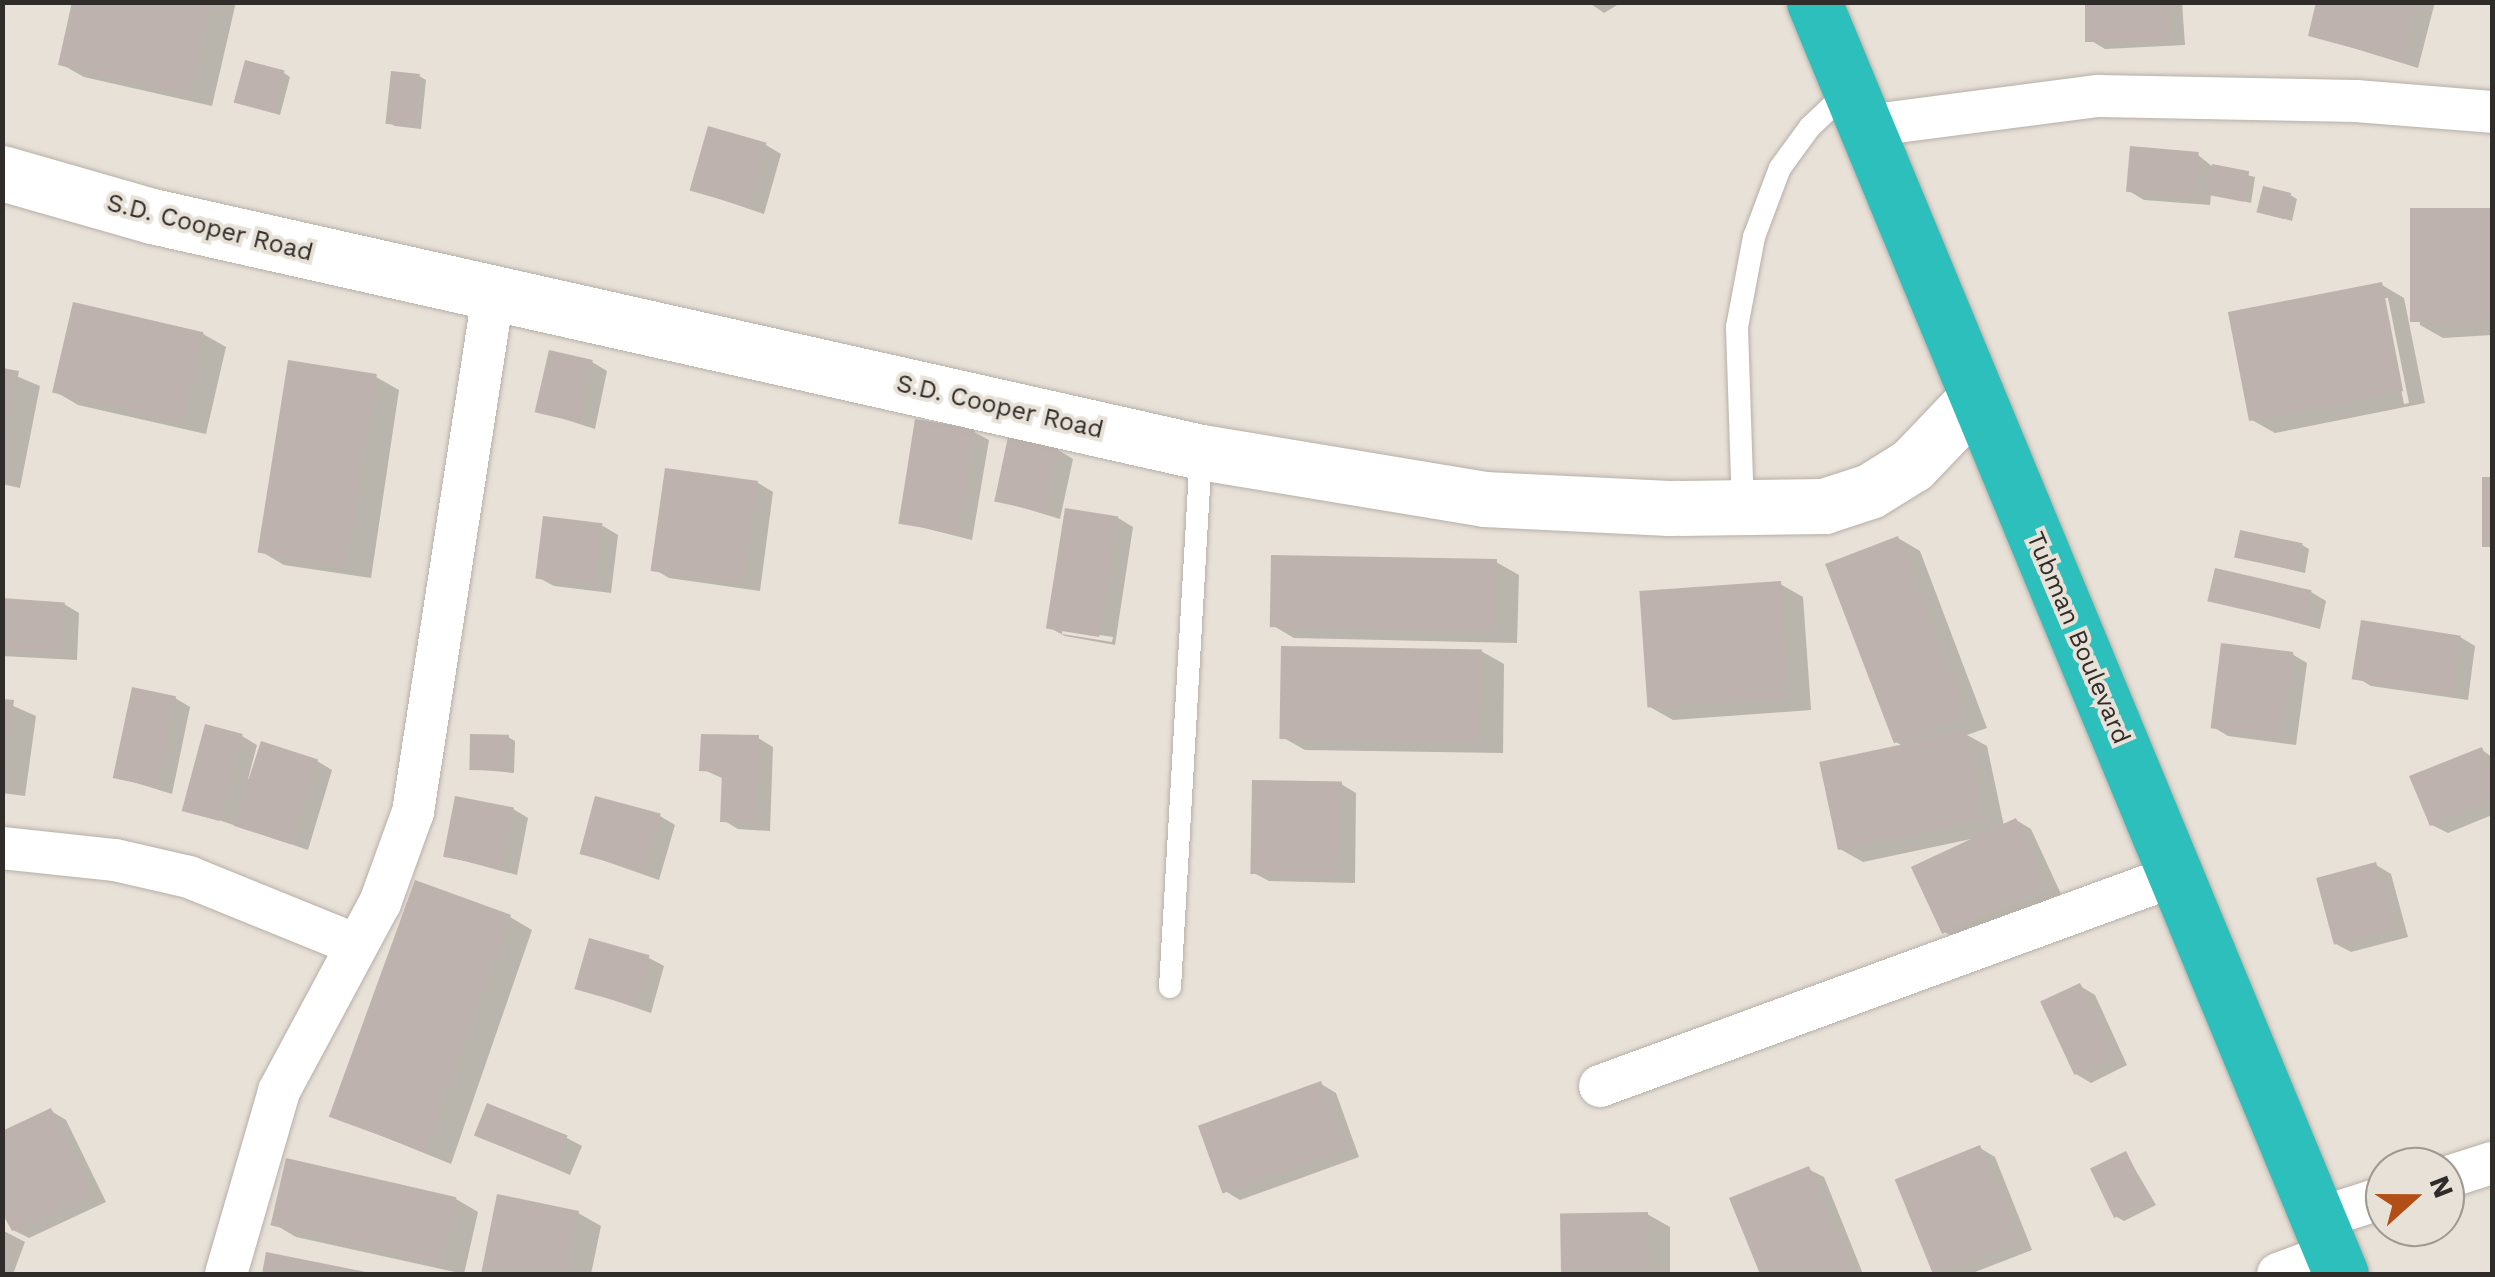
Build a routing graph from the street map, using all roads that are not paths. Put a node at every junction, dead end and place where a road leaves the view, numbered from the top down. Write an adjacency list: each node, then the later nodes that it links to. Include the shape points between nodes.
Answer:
1 (1814, 2): 2 (highway, Tubman Boulevard)
2 (1858, 108): 3 (street, via 2098,96 2356,101); 6 (highway, Tubman Boulevard); 8 (lane, via 1810,127 1780,168 1754,236 1738,327)
3 (2492, 112)
4 (2, 173): 5 (street, S.D. Cooper Road, via 152,216)
5 (493, 295): 7 (street, S.D. Cooper Road); 11 (street, via 413,812 380,902)
6 (1977, 397): 8 (street, S.D. Cooper Road, via 1912,464 1870,490 1824,506); 10 (highway, Tubman Boulevard)
7 (1200, 452): 8 (street, S.D. Cooper Road, via 1484,498); 12 (lane)
8 (1743, 508)
9 (2, 848): 11 (street, via 115,860 188,877)
10 (2177, 875): 13 (street); 17 (highway, Tubman Boulevard)
11 (354, 944): 18 (street, via 279,1091)
12 (1170, 988)
13 (1600, 1086)
14 (2492, 1163): 15 (street)
15 (2465, 1172)
16 (2365, 1217): 17 (street)
17 (2330, 1249): 19 (street)
18 (226, 1274)
19 (2278, 1274)

